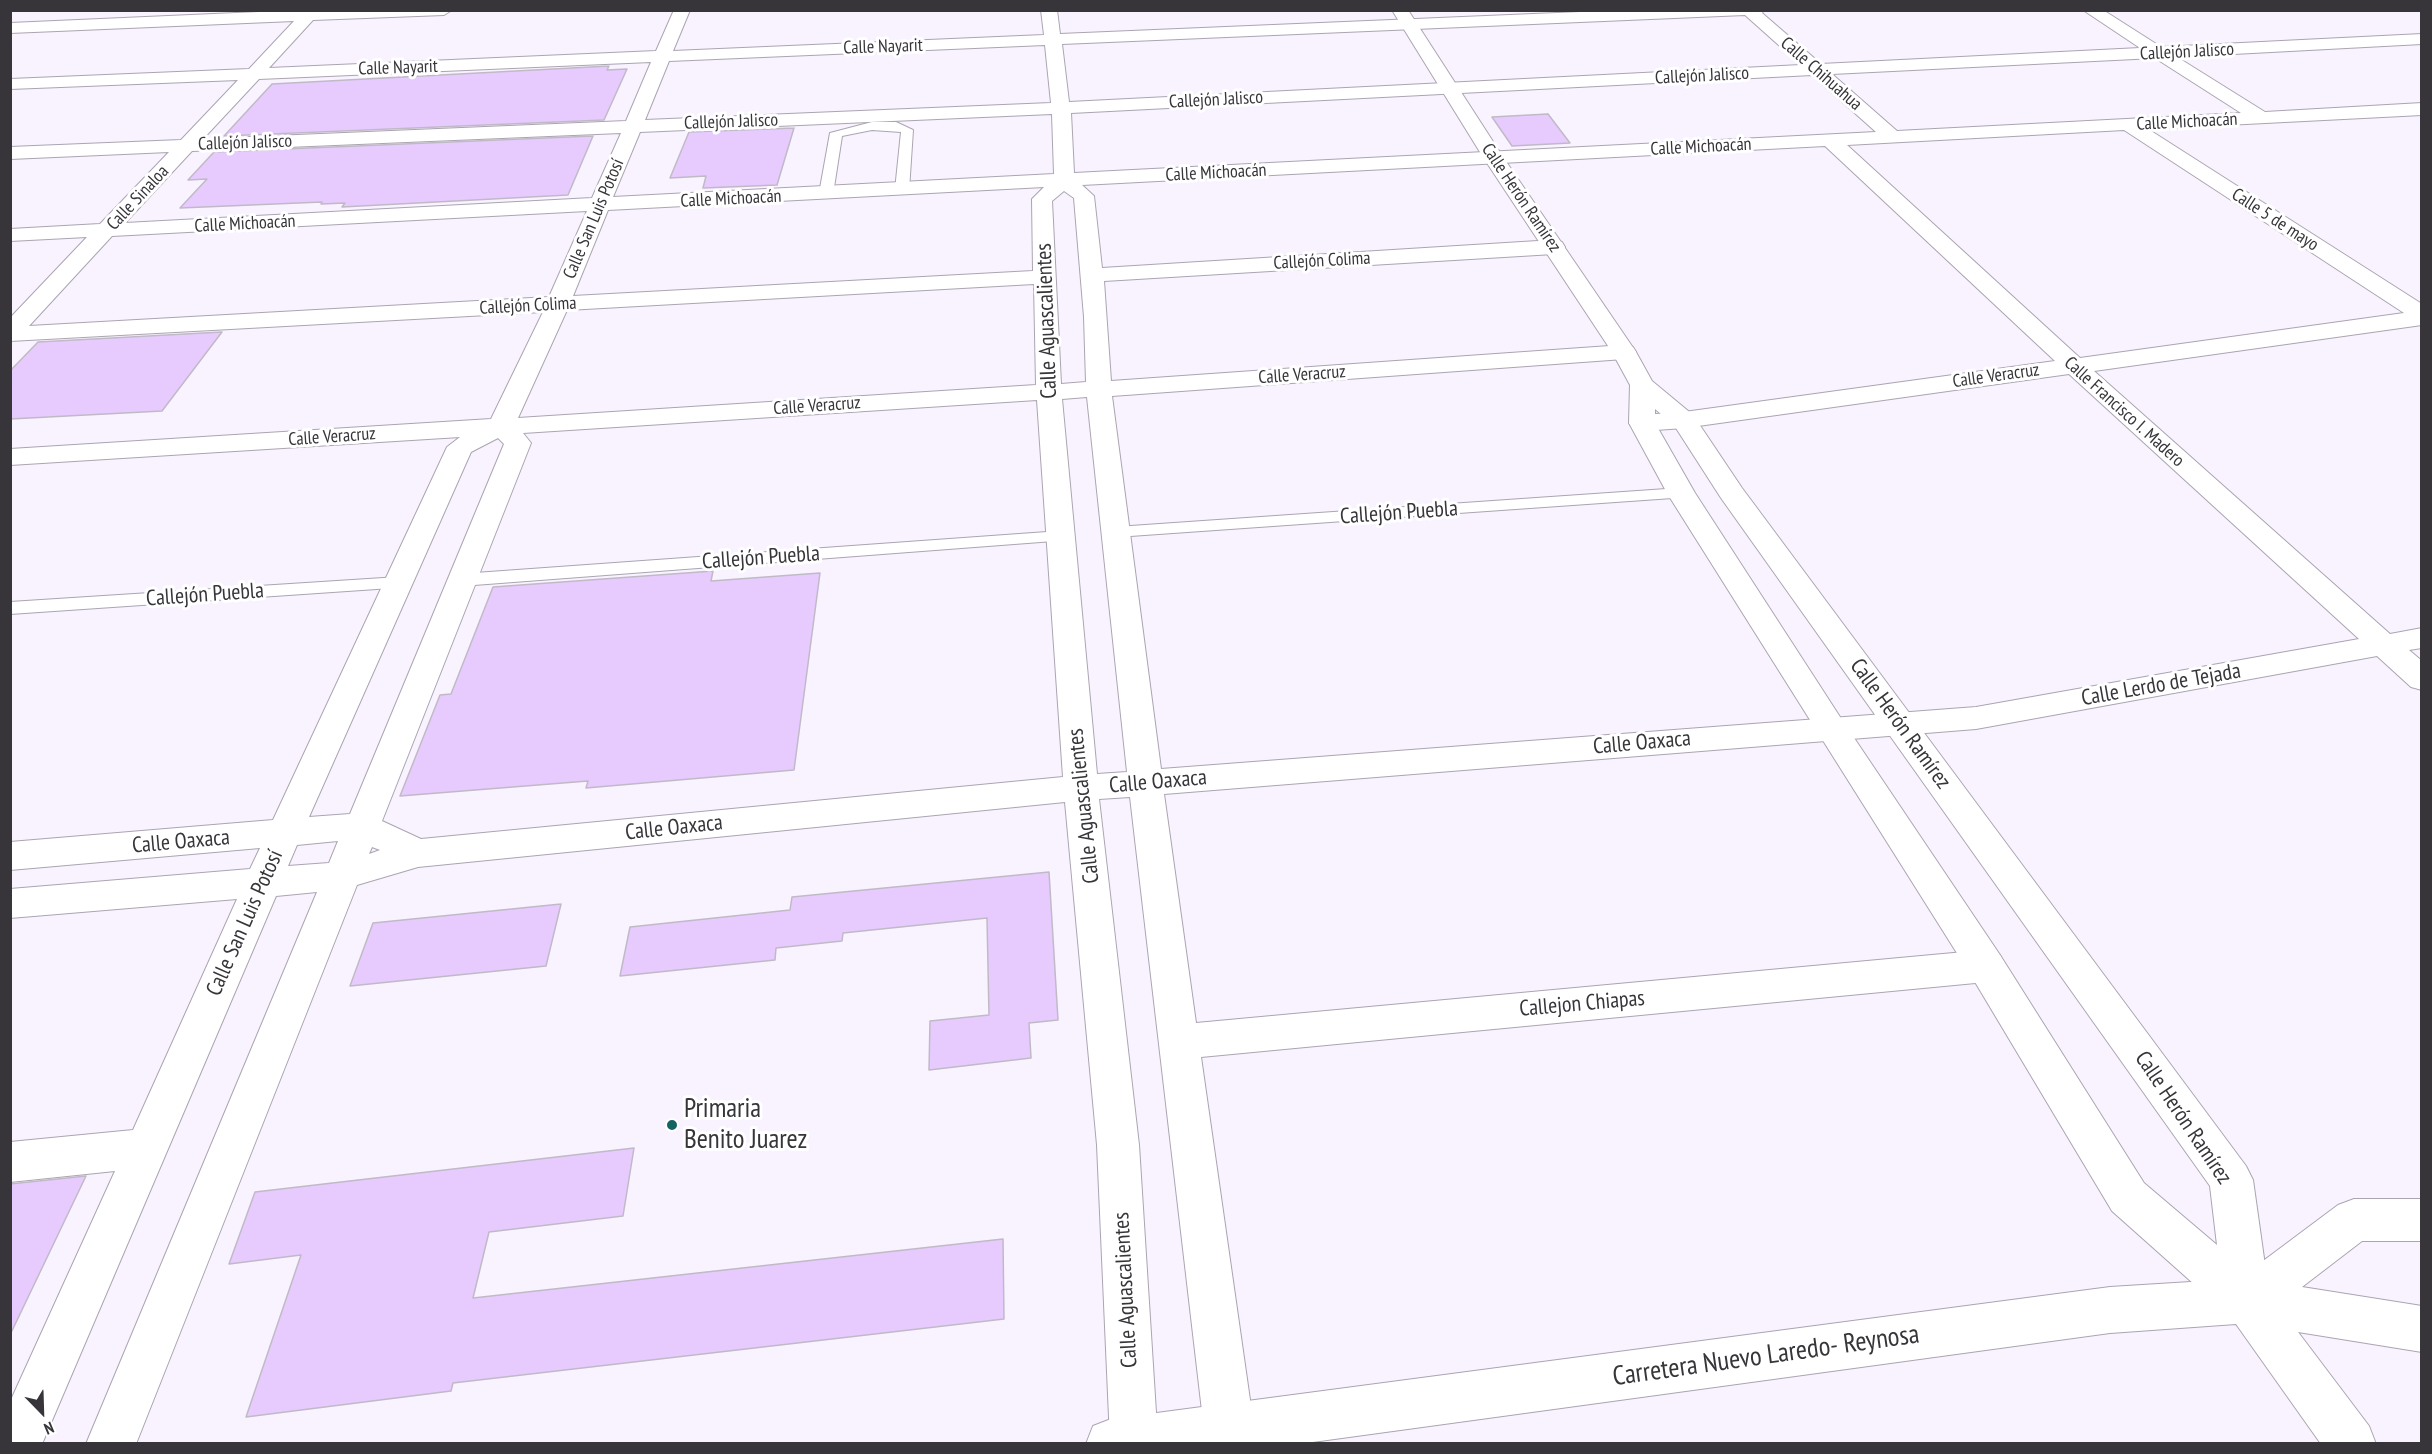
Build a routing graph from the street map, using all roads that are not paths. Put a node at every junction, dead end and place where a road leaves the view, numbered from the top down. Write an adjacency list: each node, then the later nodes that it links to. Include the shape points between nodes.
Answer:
1 (444, 10): 8 (street)
2 (682, 10): 14 (street, Calle San Luis Potosí)
3 (1049, 10): 12 (street)
4 (1400, 10): 9 (street, Calle Herón Ramírez)
5 (1756, 10): 7 (street, Calle Nayarit)
6 (2091, 10): 13 (street)
7 (1749, 11): 9 (street, Calle Nayarit); 15 (street, Calle Chihuahua)
8 (312, 13): 10 (street); 16 (street, Calle Sinaloa)
9 (1410, 26): 12 (street, Calle Nayarit); 18 (street, Calle Herón Ramírez)
10 (10, 28)
11 (2421, 39): 13 (street, Callejón Jalisco)
12 (1052, 40): 14 (street, Calle Nayarit); 19 (street)
13 (2159, 53): 15 (street, Callejón Jalisco); 21 (street)
14 (663, 56): 16 (street, Calle Nayarit); 23 (street, Calle San Luis Potosí)
15 (1816, 70): 18 (street, Callejón Jalisco); 24 (street, Calle Chihuahua)
16 (254, 74): 17 (street, Calle Nayarit); 26 (street, Calle Sinaloa)
17 (10, 84)
18 (1449, 89): 19 (street, Callejón Jalisco); 28 (street, Calle Herón Ramírez)
19 (1060, 108): 23 (street, Callejón Jalisco); 29 (street)
20 (2421, 110): 21 (street, Calle Michoacán)
21 (2262, 118): 22 (street, Calle Michoacán)
22 (2129, 125): 24 (street, Calle Michoacán); 39 (street, Calle 5 de mayo)
23 (634, 126): 26 (street, Callejón Jalisco); 32 (street, Calle San Luis Potosí)
24 (1893, 137): 25 (street, Calle Michoacán)
25 (1830, 140): 28 (street, Calle Michoacán); 42 (street, Calle Francisco I. Madero)
26 (187, 145): 27 (street, Callejón Jalisco); 33 (street, Calle Sinaloa)
27 (10, 153)
28 (1493, 157): 29 (street, Calle Michoacán); 35 (street, Calle Herón Ramírez)
29 (1064, 181): 30 (street, Calle Michoacán); 36 (street, Calle Aguascalientes, via 1084,196); 37 (street, Calle Aguascalientes, via 1042,199)
30 (902, 190): 31 (street, Calle Michoacán); 31 (lane, via 907,130 872,126 836,133)
31 (826, 194): 32 (street, Calle Michoacán)
32 (600, 206): 33 (street, Calle Michoacán); 38 (street, Calle San Luis Potosí)
33 (106, 231): 34 (street, Calle Michoacán); 40 (street, Calle Sinaloa)
34 (10, 236)
35 (1554, 248): 36 (street, Callejón Colima); 41 (street, Calle Herón Ramírez)
36 (1090, 275): 44 (street, Calle Aguascalientes)
37 (1045, 277): 38 (street, Callejón Colima); 45 (street, Calle Aguascalientes)
38 (558, 304): 40 (street, Callejón Colima); 48 (street, Calle San Luis Potosí)
39 (2421, 317): 42 (street, Calle Veracruz)
40 (10, 333)
41 (1624, 352): 43 (street, Calle Herón Ramírez); 44 (street, Calle Veracruz)
42 (2073, 365): 46 (street, Calle Veracruz); 57 (street, Calle Francisco I. Madero)
43 (1642, 385): 46 (street, Calle Herón Ramírez); 47 (street, Calle Herón Ramírez)
44 (1099, 389): 45 (street, Calle Veracruz); 51 (street, Calle Aguascalientes)
45 (1049, 392): 48 (street, Calle Veracruz); 52 (street, Calle Aguascalientes)
46 (1684, 420): 47 (street, Calle Veracruz); 59 (street, Calle Herón Ramírez, via 1731,492)
47 (1642, 423): 50 (street, Calle Herón Ramírez)
48 (501, 426): 49 (street, Calle Veracruz); 53 (street, via 518,442); 54 (street, Calle San Luis Potosí, via 460,447)
49 (10, 458)
50 (1682, 493): 51 (lane, Callejón Puebla); 60 (street, Calle Herón Ramírez)
51 (1116, 532): 61 (street, Calle Aguascalientes)
52 (1061, 536): 53 (lane, Callejón Puebla); 62 (street, Calle Aguascalientes)
53 (461, 580): 63 (street)
54 (399, 583): 55 (lane, Callejón Puebla); 64 (street, Calle San Luis Potosí)
55 (10, 608)
56 (2421, 638): 57 (street, Calle Lerdo de Tejada)
57 (2382, 645): 58 (street, Calle Francisco I. Madero); 59 (street, Calle Lerdo de Tejada, via 1976,718)
58 (2421, 679)
59 (1898, 722): 60 (street, Calle Oaxaca); 75 (street, Calle Herón Ramírez, via 2231,1180)
60 (1830, 728): 61 (street, Calle Oaxaca); 70 (street, Calle Herón Ramírez)
61 (1145, 782): 62 (street, Calle Oaxaca); 71 (street, Calle Aguascalientes)
62 (1081, 788): 65 (street, Calle Oaxaca); 79 (street, Calle Aguascalientes, via 1118,1145)
63 (360, 826): 64 (street, Calle Oaxaca); 65 (street); 67 (street)
64 (284, 834): 66 (street, Calle Oaxaca); 68 (street, Calle San Luis Potosí)
65 (418, 853): 67 (street, Calle Oaxaca)
66 (10, 856)
67 (340, 876): 68 (street, Calle Oaxaca); 81 (street)
68 (263, 882): 69 (street, Calle Oaxaca); 72 (street, Calle San Luis Potosí)
69 (10, 904)
70 (1986, 966): 71 (street, Callejon Chiapas); 75 (street, Calle Herón Ramírez, via 2128,1197)
71 (1178, 1042): 77 (street, Calle Aguascalientes)
72 (147, 1148): 73 (street); 80 (street, Calle San Luis Potosí)
73 (10, 1162)
74 (2421, 1220): 75 (street, via 2354,1220)
75 (2247, 1301): 76 (street, Carretera Nuevo Laredo- Reynosa); 77 (street, Carretera Nuevo Laredo- Reynosa, via 2110,1310); 78 (street)
76 (2421, 1329)
77 (1229, 1428): 79 (street, Carretera Nuevo Laredo- Reynosa)
78 (2344, 1433)
79 (1123, 1442)
80 (17, 1443)
81 (111, 1443)

